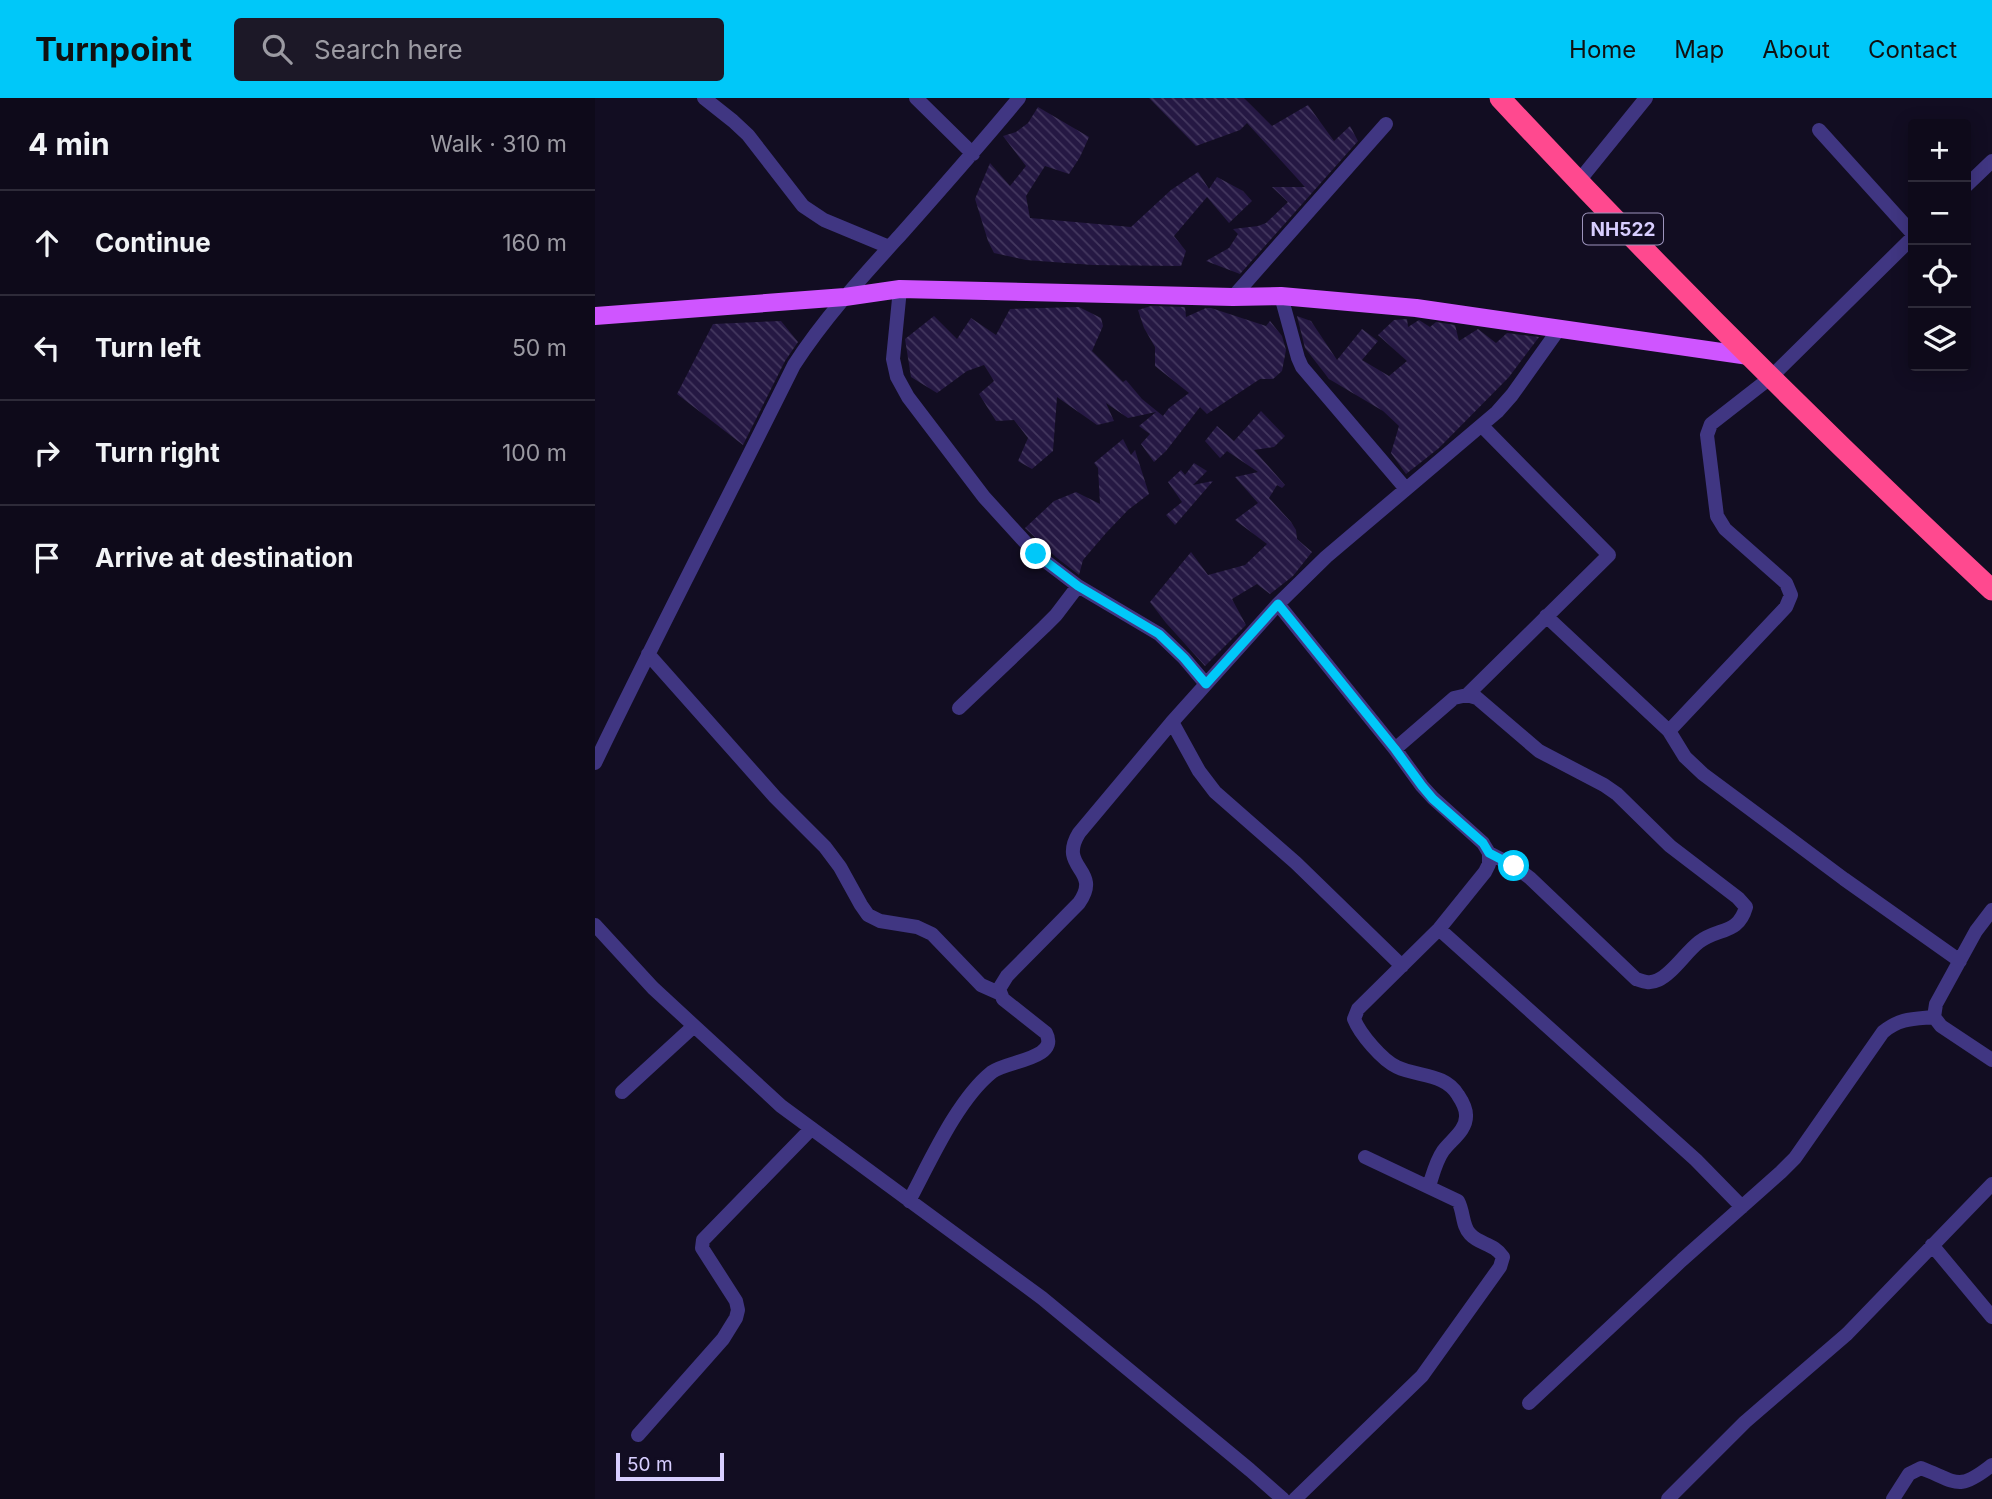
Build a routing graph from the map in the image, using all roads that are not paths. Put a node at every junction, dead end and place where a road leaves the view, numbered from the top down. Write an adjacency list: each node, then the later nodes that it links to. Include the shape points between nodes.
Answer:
1 (704, 98): 14 (street, via 748,135 803,206 824,220)
2 (916, 98): 8 (street)
3 (1019, 98): 8 (street)
4 (1500, 98): 10 (highway, NH522)
5 (1646, 98): 10 (street)
6 (1386, 124): 18 (street)
7 (1819, 130): 12 (street)
8 (973, 154): 14 (street)
9 (1992, 161): 11 (street)
10 (1578, 182): 21 (highway, NH522)
11 (1970, 182)
12 (1908, 230)
13 (1908, 241): 22 (street)
14 (889, 247): 17 (street)
15 (900, 289): 17 (main road); 18 (main road); 25 (street, via 893,359 901,386 984,497 1036,554)
16 (1281, 296): 18 (main road); 20 (main road, via 1416,308); 24 (street, via 1302,367)
17 (845, 297): 19 (main road); 29 (street, via 794,365)
18 (1234, 297)
19 (595, 317)
20 (1559, 329): 21 (main road); 23 (street, via 1512,395)
21 (1749, 356): 22 (highway, NH522)
22 (1770, 378): 26 (highway, NH522); 34 (street, via 1711,424 1706,435 1717,516 1725,529 1786,583 1791,595 1786,607)
23 (1482, 426): 24 (street); 28 (street, via 1609,555)
24 (1406, 489): 27 (street)
25 (1078, 586): 30 (street, via 1159,634); 32 (street, via 1044,628)
26 (1992, 590)
27 (1278, 604): 30 (street); 35 (street)
28 (1546, 616): 31 (street); 34 (street)
29 (648, 654): 36 (street); 43 (street, via 825,848 868,915 932,934 981,985)
30 (1206, 684): 33 (street)
31 (1467, 695): 35 (street, via 1454,698); 37 (street, via 1478,698 1539,751 1617,794 1669,846 1746,907 1742,920 1709,935 1661,979 1649,983 1636,979 1530,878)
32 (959, 708)
33 (1172, 722): 42 (street, via 1215,792); 43 (street, via 1074,841 1072,856 1087,884 1083,897 1007,976)
34 (1669, 731): 41 (street, via 1685,757 1703,774)
35 (1395, 749): 37 (street, via 1433,799)
36 (595, 763)
37 (1489, 853): 40 (street, via 1485,872)
38 (1992, 910): 41 (street)
39 (595, 925): 45 (street)
40 (1440, 929): 42 (street); 53 (street)
41 (1960, 961): 44 (street, via 1936,1004)
42 (1402, 966): 51 (street, via 1358,1009 1354,1019 1385,1059 1396,1067 1442,1079 1462,1102 1467,1116 1463,1129 1443,1151)
43 (999, 993): 52 (street, via 1046,1033 1047,1046 1034,1058 1004,1065 981,1082 957,1114)
44 (1934, 1017): 46 (street); 53 (street, via 1905,1020 1883,1032 1795,1158)
45 (694, 1026): 47 (street); 48 (street)
46 (1992, 1060)
47 (622, 1092)
48 (811, 1129): 52 (street); 57 (street, via 703,1240 702,1248 736,1301 736,1318 714,1351)
49 (1365, 1157): 51 (street)
50 (1992, 1184): 54 (street)
51 (1429, 1186): 60 (street, via 1458,1201 1465,1228 1472,1237 1498,1249 1503,1257 1500,1267 1422,1376)
52 (909, 1201): 59 (street, via 1042,1298)
53 (1742, 1207): 56 (street)
54 (1932, 1245): 55 (street); 61 (street, via 1847,1334 1745,1422)
55 (1992, 1317)
56 (1529, 1403)
57 (638, 1435)
58 (1992, 1465): 62 (street, via 1968,1482 1954,1482 1921,1468 1909,1474)
59 (1283, 1499)
60 (1295, 1499)
61 (1668, 1499)
62 (1893, 1499)

